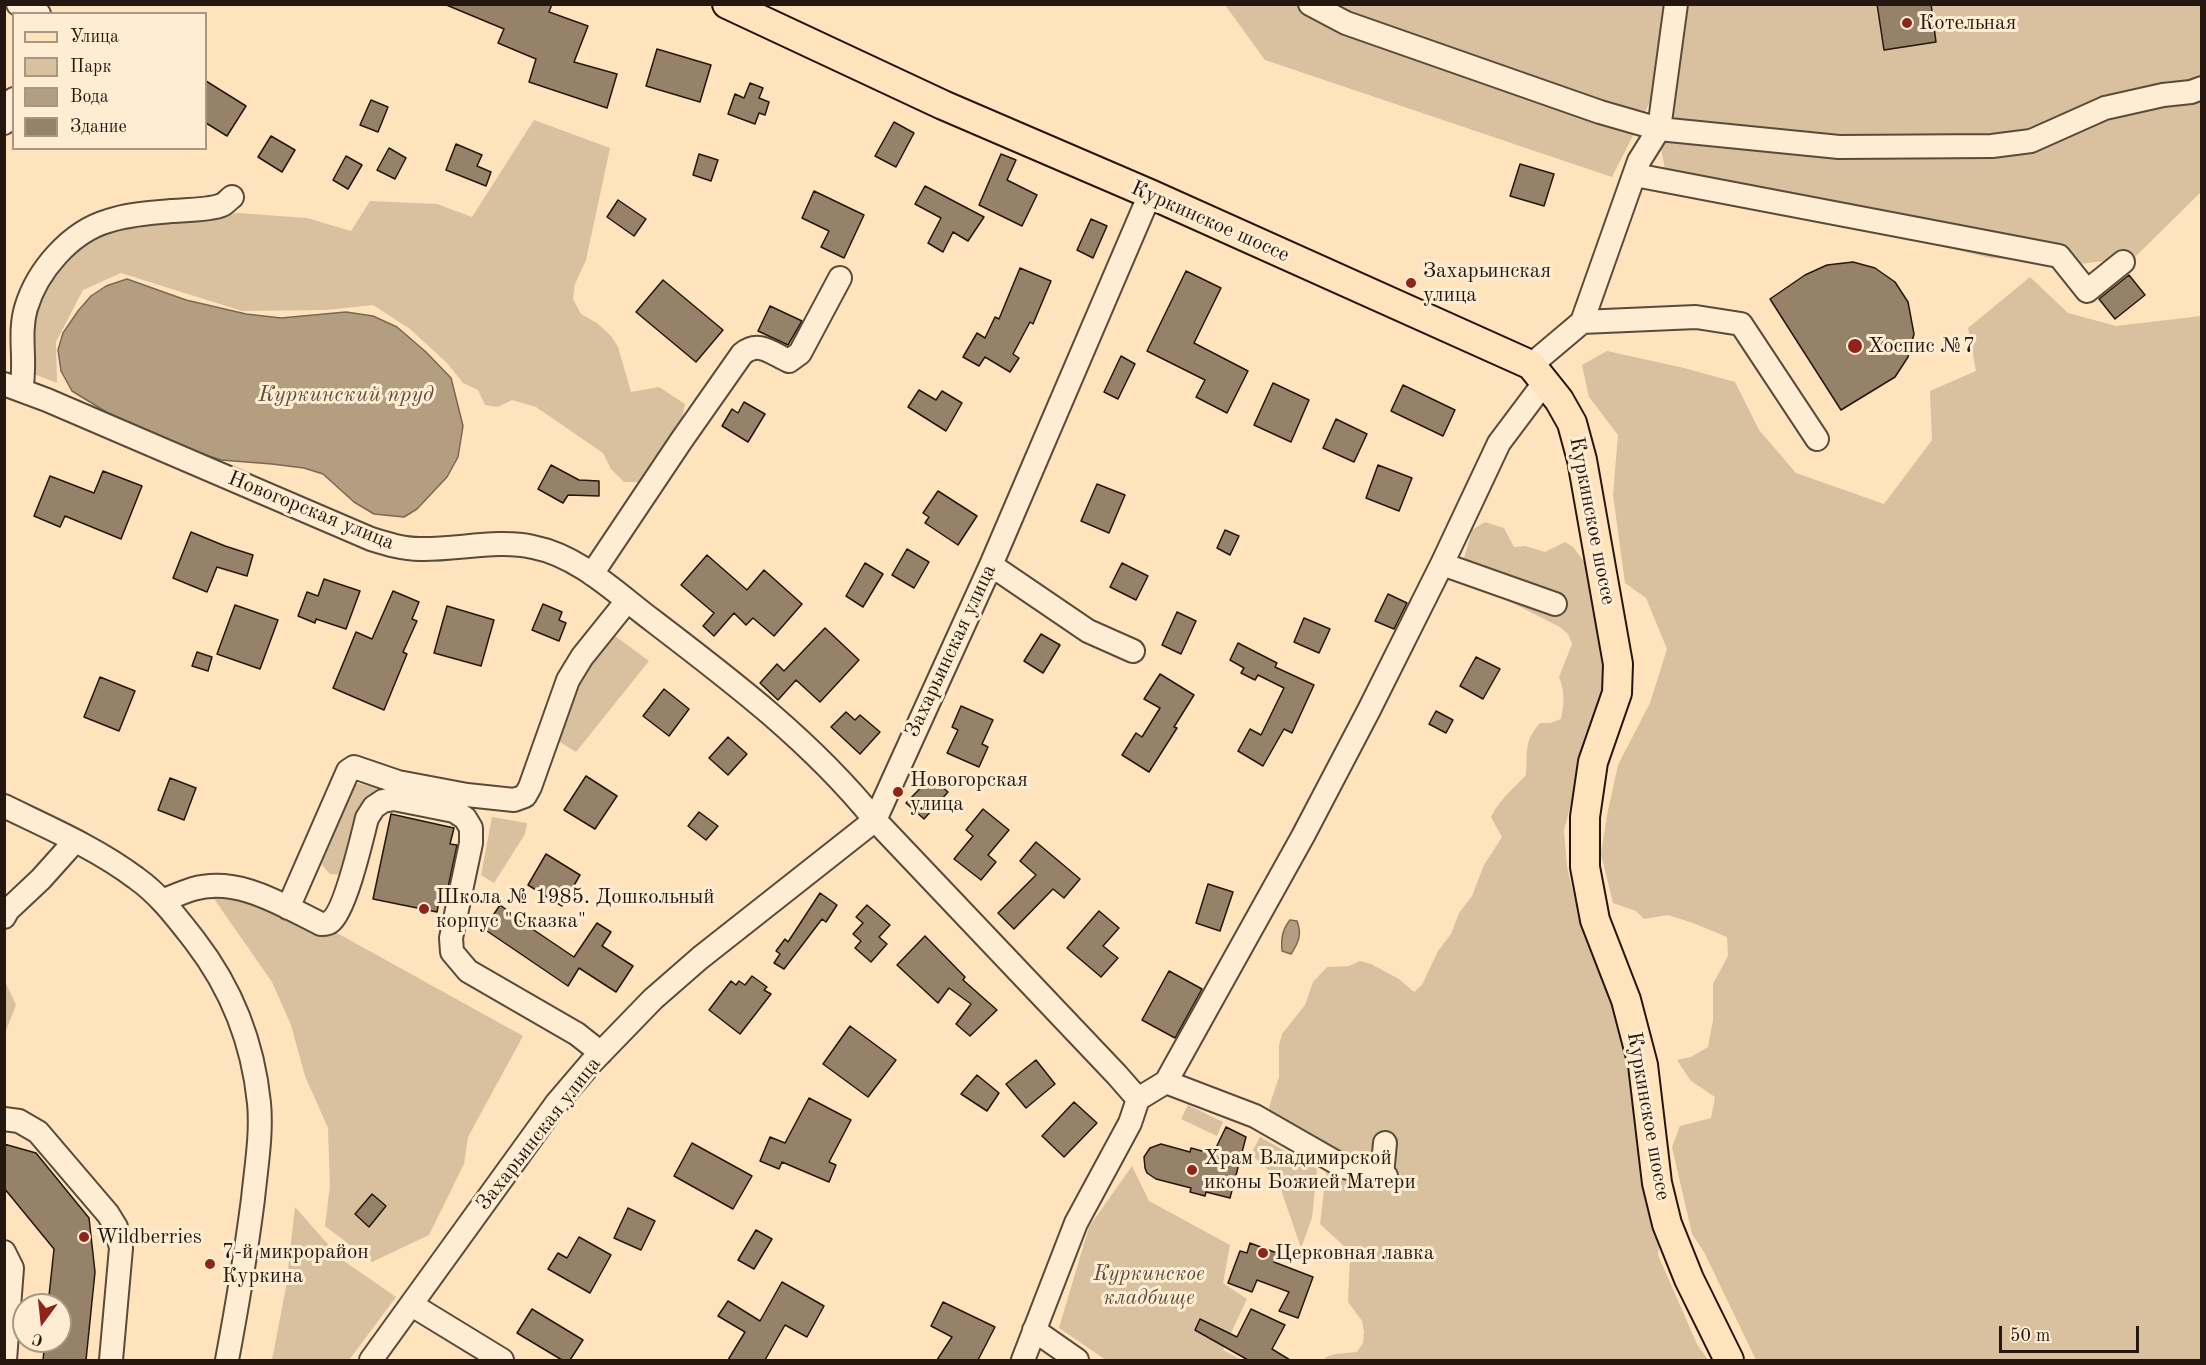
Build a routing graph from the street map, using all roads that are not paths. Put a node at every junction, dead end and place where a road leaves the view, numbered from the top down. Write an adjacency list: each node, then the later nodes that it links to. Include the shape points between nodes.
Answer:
1 (18, 4): 5 (street)
2 (728, 4): 11 (main road, Куркинское шоссе, via 943,105)
3 (1310, 4): 9 (street, via 1357,26)
4 (1676, 4): 9 (street)
5 (35, 12)
6 (2202, 88): 9 (street, via 2104,108 2031,141 1992,146 1839,147)
7 (12, 104): 8 (street)
8 (4, 123)
9 (1659, 129): 10 (street)
10 (1635, 175): 13 (street, via 2059,256 2087,291); 15 (street)
11 (1150, 194): 16 (main road, Куркинское шоссе); 20 (street, Захарьинская улица)
12 (232, 197): 17 (street, via 222,205 108,220 77,237 44,271 26,309 21,347 24,377)
13 (2123, 262)
14 (840, 278): 21 (street, via 800,353 789,361 758,346 742,354)
15 (1582, 322): 16 (street); 18 (street, via 1696,317 1741,324)
16 (1537, 374): 19 (street, via 1499,443); 46 (main road, Куркинское шоссе, via 1572,423 1618,663 1617,693 1593,762 1584,817 1584,867 1595,920 1626,1000 1643,1065 1657,1183 1667,1224)
17 (13, 387): 21 (street, Новогорская улица, via 371,539 419,549 531,546 554,552)
18 (1817, 439)
19 (1442, 564): 23 (street); 32 (street, via 1303,836)
20 (991, 565): 24 (street, via 1088,631); 26 (street, Захарьинская улица)
21 (592, 574): 22 (street, Новогорская улица)
22 (627, 601): 26 (street, Новогорская улица, via 794,734 848,787); 29 (street, via 568,680 525,796 514,800 467,795 398,782 354,767 348,771)
23 (1555, 604)
24 (1133, 651)
25 (4, 806): 27 (street)
26 (874, 820): 31 (street, Захарьинская улица, via 700,958); 33 (street, Новогорская улица)
27 (75, 841): 28 (street, via 137,879); 30 (street)
28 (162, 901): 29 (street, via 194,888 225,885 249,890); 41 (street, via 217,970 239,1014 259,1105 257,1162)
29 (288, 908): 31 (street, via 321,924 332,921 343,901 368,818 383,801 454,811 471,828 471,843 451,938 452,952 468,971 577,1034)
30 (6, 912)
31 (601, 1053): 37 (street, Захарьинская улица, via 556,1104)
32 (1166, 1082): 33 (street); 35 (street, via 1255,1116 1344,1167 1384,1175)
33 (1138, 1099): 38 (street, via 1130,1123 1076,1223)
34 (4, 1119): 40 (street, via 38,1131 116,1227 121,1248)
35 (1386, 1143)
36 (4, 1252): 39 (street, via 12,1268)
37 (412, 1305): 42 (street, Захарьинская улица); 43 (street)
38 (1034, 1330): 44 (street); 45 (street)
39 (5, 1360)
40 (111, 1360)
41 (227, 1360)
42 (371, 1360)
43 (502, 1360)
44 (1023, 1360)
45 (1077, 1360)
46 (1729, 1360)

